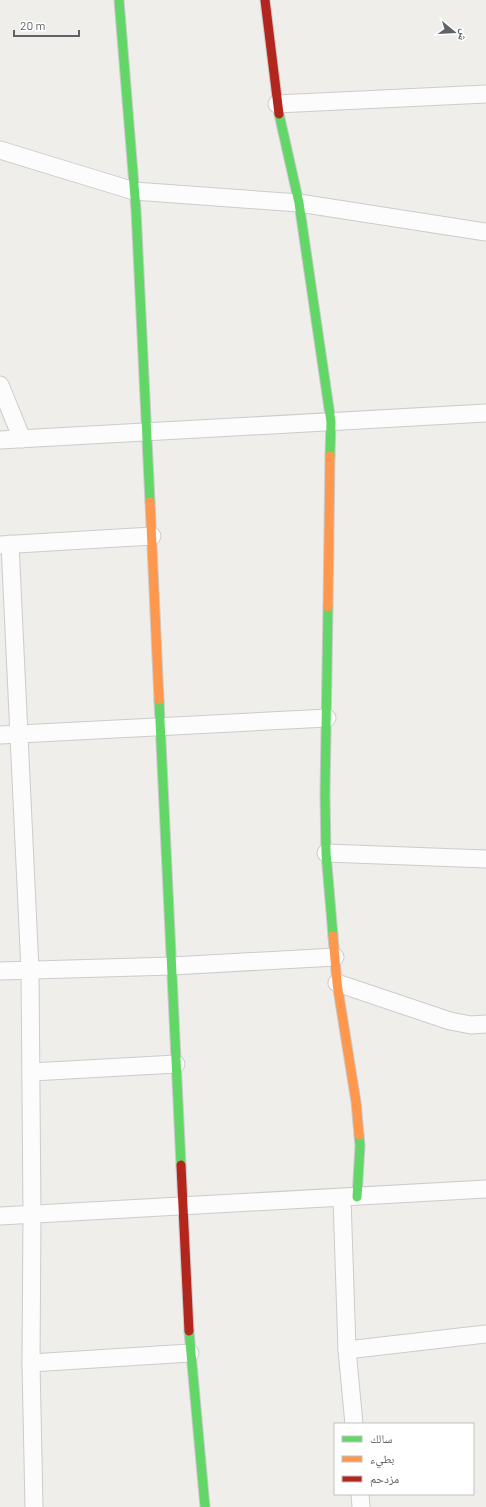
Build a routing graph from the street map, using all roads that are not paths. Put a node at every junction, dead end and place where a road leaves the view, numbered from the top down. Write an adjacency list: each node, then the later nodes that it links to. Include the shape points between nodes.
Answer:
1 (119, 0): 6 (street)
2 (265, 0): 4 (street)
3 (486, 94): 4 (street)
4 (277, 104): 7 (street)
5 (0, 150): 6 (street)
6 (134, 191): 7 (street); 12 (street)
7 (299, 204): 8 (street); 11 (street)
8 (486, 232)
9 (0, 385): 13 (street)
10 (486, 412): 11 (street)
11 (331, 422): 12 (street); 17 (street)
12 (146, 431): 13 (street); 15 (street)
13 (22, 438): 14 (street)
14 (0, 440)
15 (152, 536): 16 (street); 18 (street)
16 (5, 545): 19 (street)
17 (327, 718): 18 (street); 21 (street)
18 (161, 728): 19 (street); 24 (street)
19 (19, 734): 20 (street); 25 (street)
20 (0, 735)
21 (326, 853): 22 (street); 23 (street)
22 (486, 859)
23 (335, 957): 24 (street); 27 (street)
24 (172, 966): 25 (street); 29 (street)
25 (30, 970): 26 (street); 30 (street)
26 (0, 971)
27 (337, 983): 28 (street, via 450,1021 470,1025); 32 (street, via 360,1146)
28 (486, 1024)
29 (176, 1064): 30 (street); 33 (street)
30 (32, 1072): 34 (street)
31 (486, 1189): 32 (street)
32 (349, 1197): 33 (street); 37 (street)
33 (184, 1205): 34 (street); 38 (street)
34 (32, 1214): 35 (street); 39 (street)
35 (0, 1216)
36 (486, 1334): 37 (street)
37 (347, 1350): 40 (street)
38 (190, 1353): 39 (street); 43 (street)
39 (31, 1363): 42 (street)
40 (354, 1423)
41 (360, 1495): 44 (street)
42 (34, 1507)
43 (205, 1507)
44 (361, 1507)

